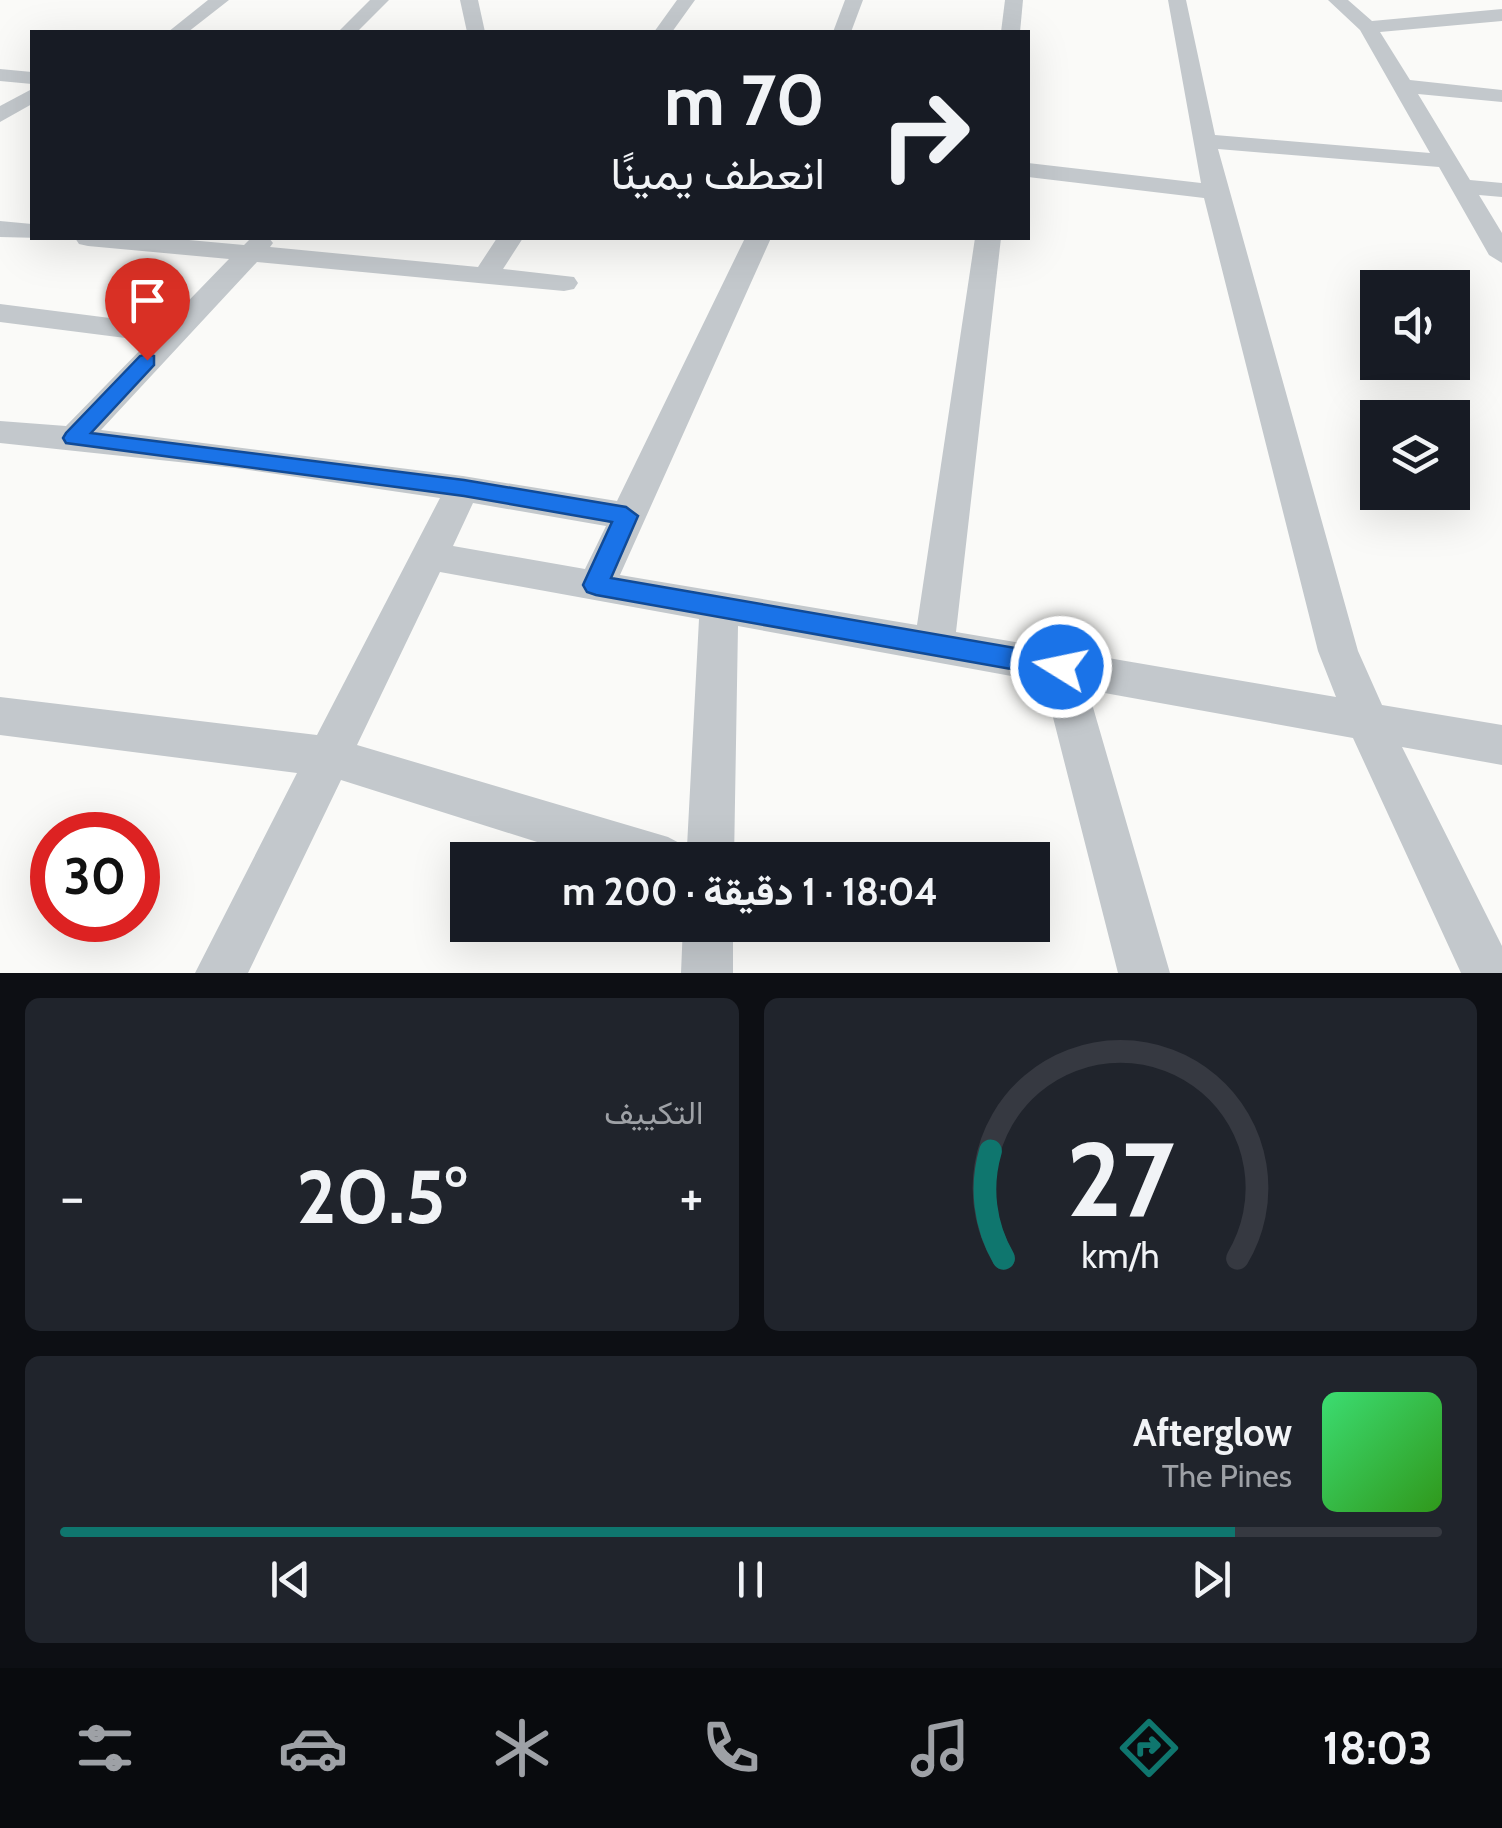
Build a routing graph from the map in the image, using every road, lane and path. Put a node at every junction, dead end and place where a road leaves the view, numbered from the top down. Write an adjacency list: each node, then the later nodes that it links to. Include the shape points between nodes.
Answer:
1 (220, 0): 11 (street)
2 (380, 0): 12 (street)
3 (470, 0): 13 (street)
4 (686, 0): 14 (street)
5 (854, 0): 15 (street)
6 (1014, 0): 16 (street)
7 (1177, 0): 24 (street)
8 (1337, 0): 10 (street)
9 (1502, 15): 10 (street)
10 (1368, 27): 20 (street)
11 (180, 30)
12 (349, 30)
13 (476, 30)
14 (665, 30)
15 (843, 30)
16 (1011, 30)
17 (0, 75): 18 (street)
18 (30, 78)
19 (1502, 82): 20 (street)
20 (1402, 86): 22 (street); 25 (street)
21 (30, 95): 23 (street)
22 (1502, 96)
23 (0, 115)
24 (1208, 141): 25 (street); 29 (street)
25 (1447, 161): 27 (street)
26 (1030, 170): 29 (street)
27 (1461, 186): 28 (street); 37 (street)
28 (1502, 190)
29 (1215, 192): 52 (street, via 1338,651)
30 (0, 229): 31 (street)
31 (30, 232)
32 (130, 240): 36 (street)
33 (509, 240): 38 (street)
34 (757, 240): 45 (street)
35 (988, 240): 49 (street)
36 (257, 246): 38 (street); 41 (street)
37 (1502, 254)
38 (487, 273): 39 (street)
39 (564, 283)
40 (0, 312): 41 (street)
41 (172, 335): 43 (street)
42 (0, 432): 43 (street)
43 (74, 438): 44 (street)
44 (464, 488): 45 (street); 46 (street)
45 (626, 516): 47 (street)
46 (428, 556): 47 (street); 54 (street)
47 (596, 585): 48 (street)
48 (720, 607): 49 (street); 56 (street)
49 (934, 645): 50 (street)
50 (1061, 667): 52 (street); 60 (street)
51 (0, 716): 54 (street)
52 (1367, 721): 53 (street); 61 (street)
53 (1502, 745)
54 (330, 757): 55 (street); 58 (street)
55 (609, 842)
56 (711, 842)
57 (708, 942): 59 (street)
58 (220, 973)
59 (707, 973)
60 (1144, 973)
61 (1488, 973)

